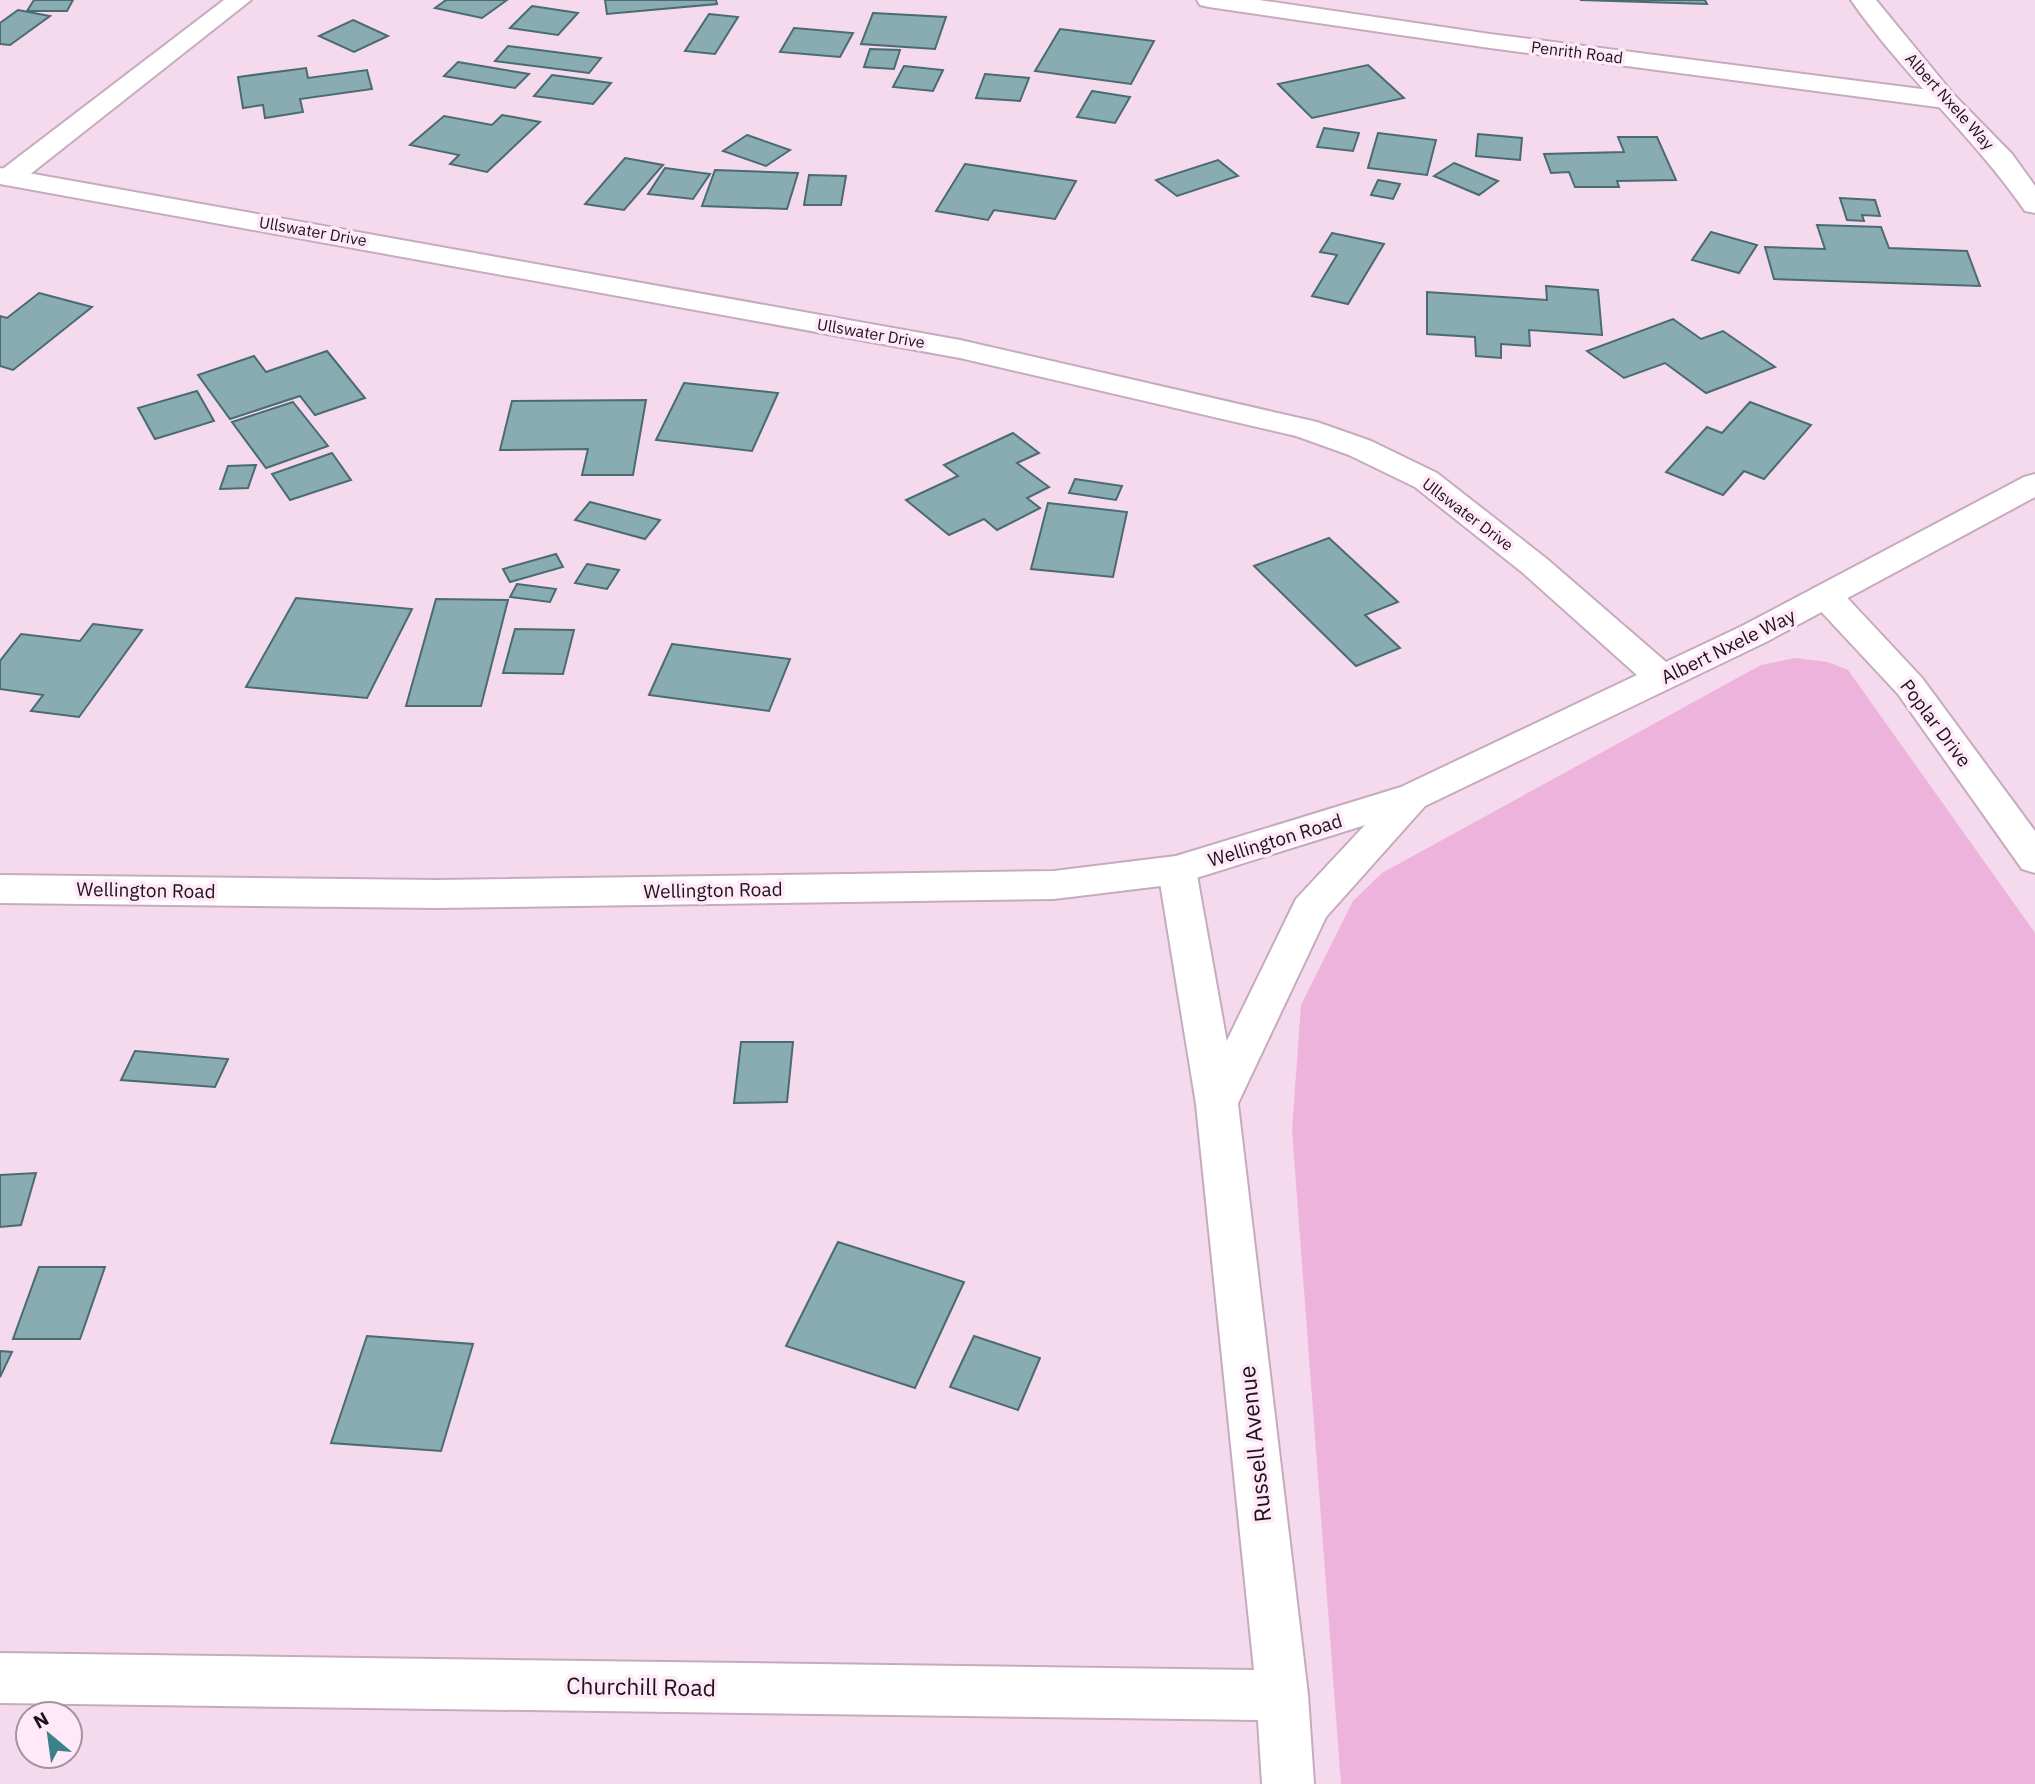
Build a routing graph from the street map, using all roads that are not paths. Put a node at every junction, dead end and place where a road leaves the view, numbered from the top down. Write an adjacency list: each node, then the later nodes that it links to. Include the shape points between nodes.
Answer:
1 (239, 0): 5 (street)
2 (1209, 0): 4 (street, Penrith Road)
3 (1863, 0): 4 (street, Albert Nxele Way)
4 (1945, 100): 6 (street, Albert Nxele Way, via 2003,160)
5 (5, 176): 9 (street, Ullswater Drive, via 960,349 1306,429 1360,448 1426,480 1535,566)
6 (2035, 205)
7 (2035, 484): 8 (street, Albert Nxele Way)
8 (1826, 596): 9 (street, Albert Nxele Way); 11 (street, Poplar Drive, via 1910,686)
9 (1662, 678): 10 (street, Albert Nxele Way)
10 (1414, 796): 12 (street, Wellington Road); 14 (street, via 1310,909)
11 (2035, 859)
12 (1177, 870): 13 (street, Wellington Road, via 1054,886 437,894); 14 (street, Russell Avenue)
13 (0, 889)
14 (1217, 1104): 16 (street, Russell Avenue)
15 (0, 1678): 16 (street, Churchill Road)
16 (1282, 1695): 17 (street, Russell Avenue)
17 (1288, 1784)

